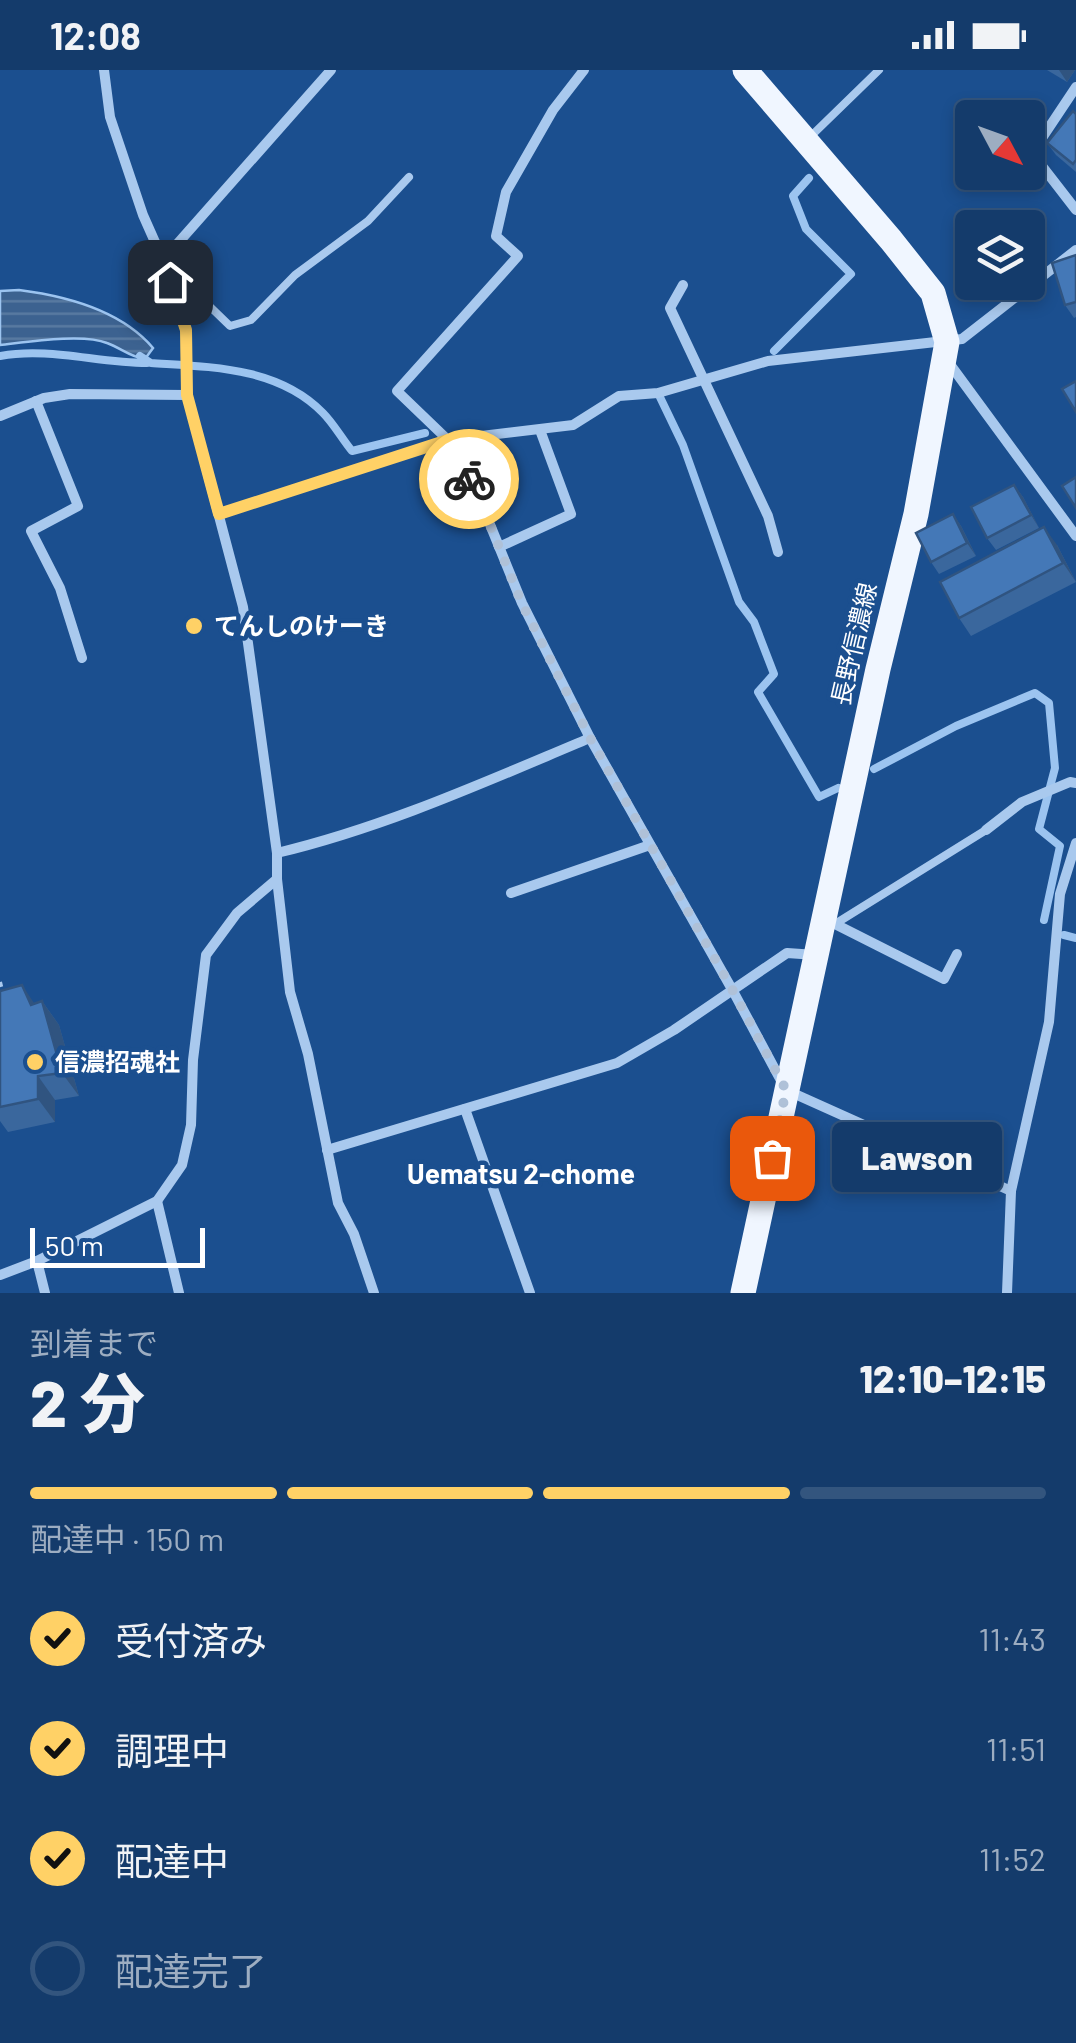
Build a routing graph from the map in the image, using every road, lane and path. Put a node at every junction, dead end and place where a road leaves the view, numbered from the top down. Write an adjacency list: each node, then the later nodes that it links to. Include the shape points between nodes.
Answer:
1 (104, 70): 11 (street, via 110,117)
2 (331, 70): 11 (street)
3 (584, 70): 20 (street, via 506,192 496,236 518,256 396,391)
4 (745, 70): 7 (main road, 長野信濃線)
5 (879, 70): 7 (lane)
6 (1076, 87): 9 (street, via 1035,157)
7 (806, 141): 14 (main road, 長野信濃線, via 933,293)
8 (408, 177): 13 (lane, via 368,221 294,276 251,320 230,326 198,295)
9 (1076, 210)
10 (1076, 250): 14 (street)
11 (163, 260): 13 (street)
12 (683, 286): 15 (street, via 670,308)
13 (177, 303): 16 (street, via 186,330)
14 (946, 350): 15 (street, via 768,361); 22 (street); 34 (main road, 長野信濃線)
15 (702, 379): 19 (street, via 619,396 573,425); 24 (street, via 768,516)
16 (187, 395): 17 (street, via 70,394); 21 (street)
17 (36, 401): 18 (street); 25 (street, via 78,506 31,531 60,588)
18 (0, 416)
19 (540, 430): 20 (street); 23 (street, via 572,514)
20 (448, 440): 21 (street); 23 (street)
21 (219, 514): 31 (street, via 244,607)
22 (1076, 536)
23 (499, 546): 26 (street)
24 (778, 552)
25 (82, 658)
26 (590, 738): 30 (street); 31 (street, via 415,812)
27 (1076, 783): 28 (street, via 1022,802)
28 (986, 830): 34 (lane)
29 (1076, 843): 43 (street, via 1060,894 1049,1022)
30 (650, 844): 33 (street); 39 (street)
31 (276, 853): 32 (street)
32 (277, 879): 42 (street, via 290,992); 44 (street, via 237,913 206,955 191,1125 182,1165)
33 (511, 894)
34 (830, 922): 35 (street, via 944,980); 36 (main road, 長野信濃線)
35 (957, 954)
36 (817, 955): 39 (street, via 787,954); 40 (main road, 長野信濃線)
37 (0, 982): 38 (path)
38 (2, 990)
39 (733, 991): 40 (street); 41 (street, via 617,1063)
40 (786, 1090): 43 (street); 51 (main road, 長野信濃線)
41 (465, 1109): 42 (street); 50 (street)
42 (327, 1150): 49 (street, via 338,1202)
43 (1011, 1192): 52 (street)
44 (157, 1200): 45 (street); 48 (street)
45 (37, 1260): 46 (street); 47 (street)
46 (0, 1276)
47 (45, 1293)
48 (179, 1293)
49 (374, 1293)
50 (530, 1293)
51 (743, 1293)
52 (1006, 1293)

